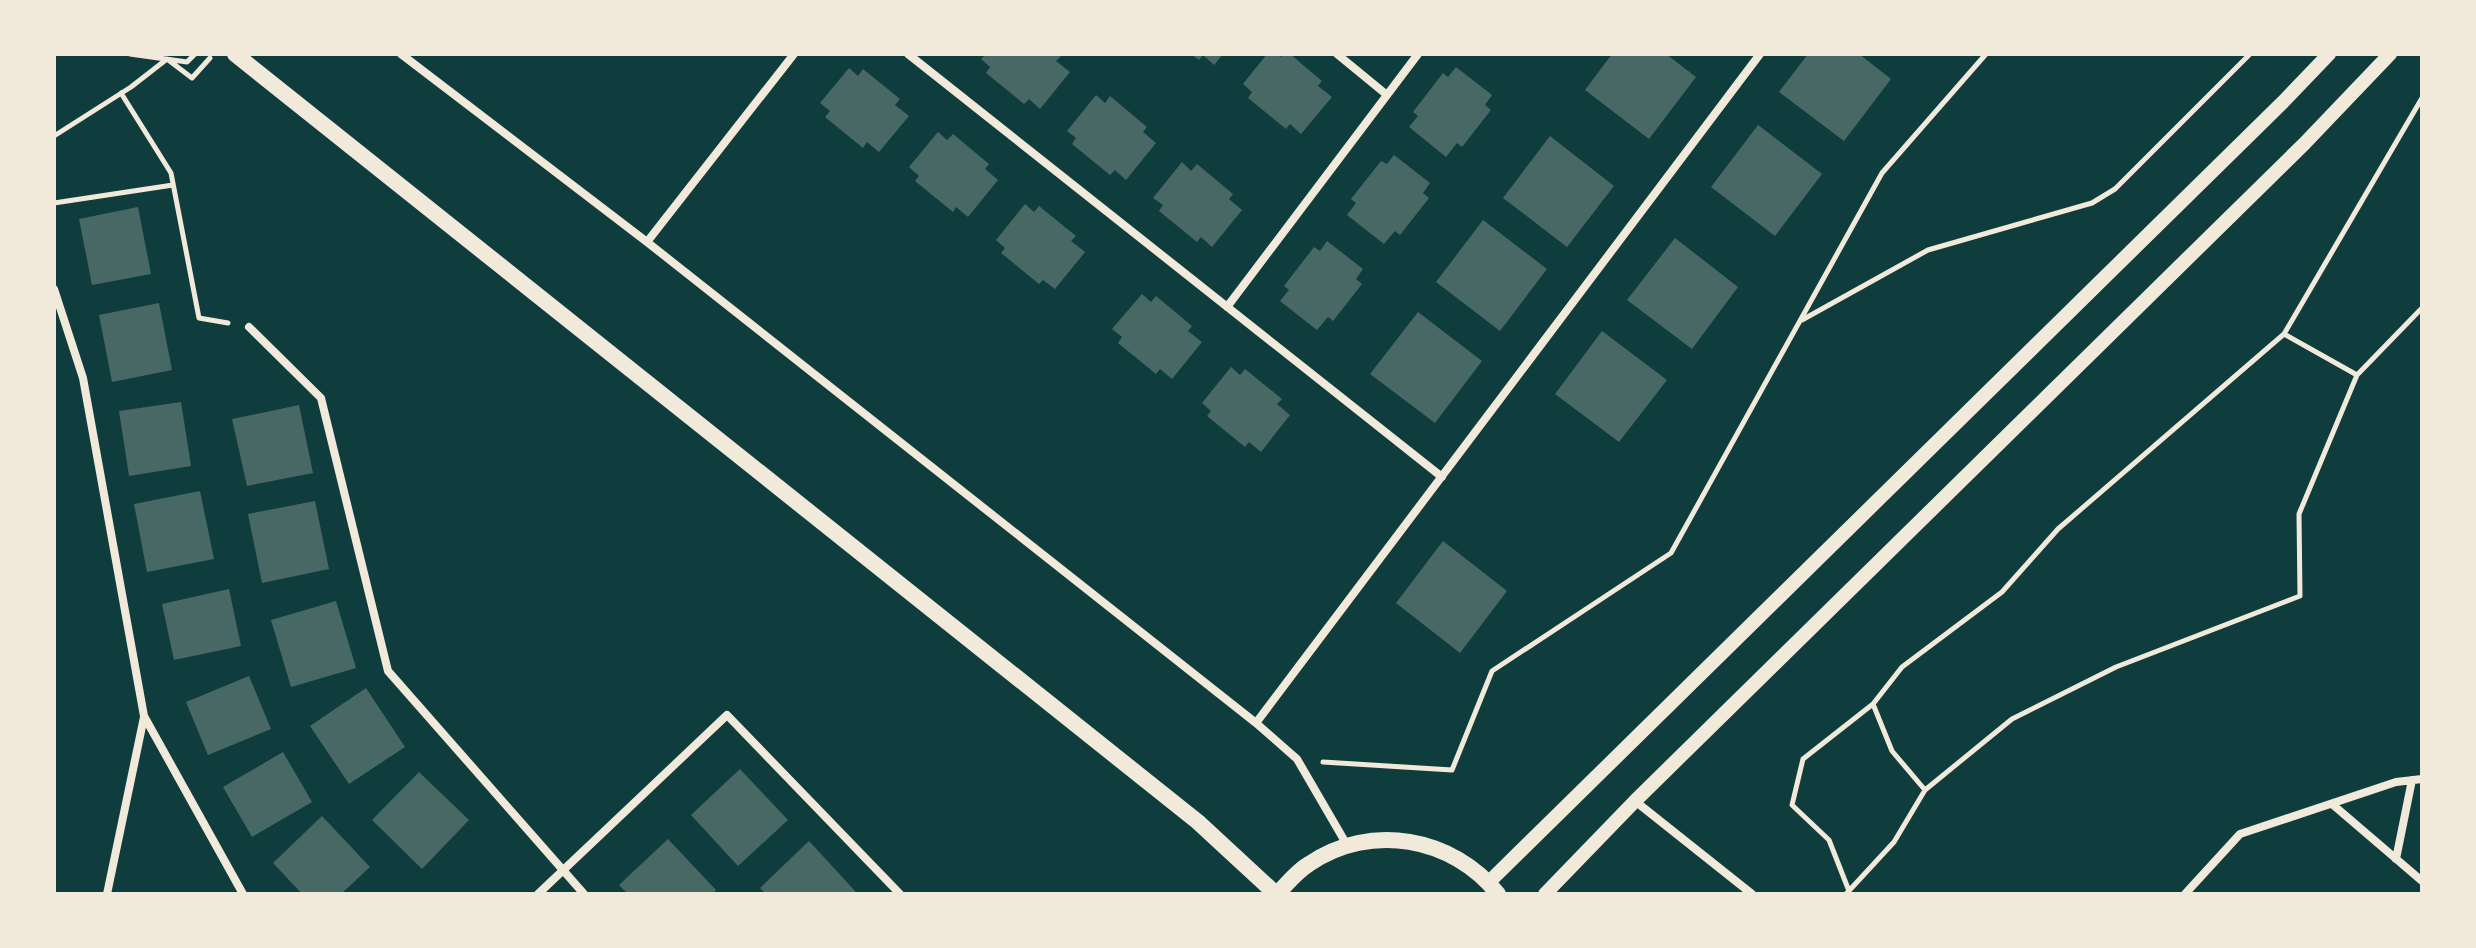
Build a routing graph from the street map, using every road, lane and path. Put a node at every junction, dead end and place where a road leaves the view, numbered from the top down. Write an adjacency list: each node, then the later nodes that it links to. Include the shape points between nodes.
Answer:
1 (130, 54): 15 (path)
2 (195, 54): 15 (path, via 187,62)
3 (213, 54): 15 (path, via 192,78)
4 (235, 54): 50 (main road, via 1198,822)
5 (401, 54): 22 (street)
6 (794, 54): 22 (street)
7 (908, 54): 24 (street)
8 (1337, 54): 17 (street)
9 (1418, 54): 17 (street)
10 (1760, 54): 30 (street)
11 (1986, 54): 34 (path, via 1882,173 1671,553 1492,671 1452,770)
12 (2250, 54): 26 (path, via 2115,189 2092,203 1928,250)
13 (2329, 54): 43 (street)
14 (2390, 54): 37 (street)
15 (167, 59): 16 (path)
16 (121, 93): 19 (path); 20 (path, via 171,173)
17 (1387, 95): 24 (street)
18 (2422, 98): 28 (path)
19 (54, 136)
20 (173, 185): 21 (path); 27 (path, via 199,318)
21 (54, 203)
22 (647, 242): 33 (street)
23 (54, 289): 32 (street, via 83,378)
24 (1227, 307): 30 (street)
25 (2422, 308): 29 (path)
26 (1798, 323)
27 (249, 327): 41 (street, via 321,398 388,671)
28 (2284, 334): 29 (path); 31 (path, via 2058,529 2002,592 1902,667)
29 (2357, 375): 36 (path, via 2299,514 2300,596 2116,667 2012,719)
30 (1442, 477): 33 (street)
31 (1873, 704): 36 (path, via 1892,751); 45 (path, via 1803,759 1792,805 1829,840)
32 (144, 716): 44 (street); 46 (street)
33 (1256, 723): 34 (street)
34 (1297, 759): 39 (street)
35 (2417, 779): 38 (street); 40 (street)
36 (1925, 790): 45 (path, via 1894,842)
37 (1635, 801): 51 (street); 52 (street)
38 (2332, 804): 40 (street); 53 (street, via 2240,834)
39 (1347, 845): 43 (main road, via 1385,839 1423,843 1459,858); 50 (main road, via 1308,864)
40 (2396, 859): 42 (street)
41 (561, 870): 47 (street); 48 (street); 49 (street, via 727,715)
42 (2422, 881)
43 (1494, 888)
44 (238, 892)
45 (1848, 892)
46 (107, 894)
47 (538, 894)
48 (584, 894)
49 (900, 894)
50 (1276, 894)
51 (1545, 894)
52 (1752, 894)
53 (2185, 894)

